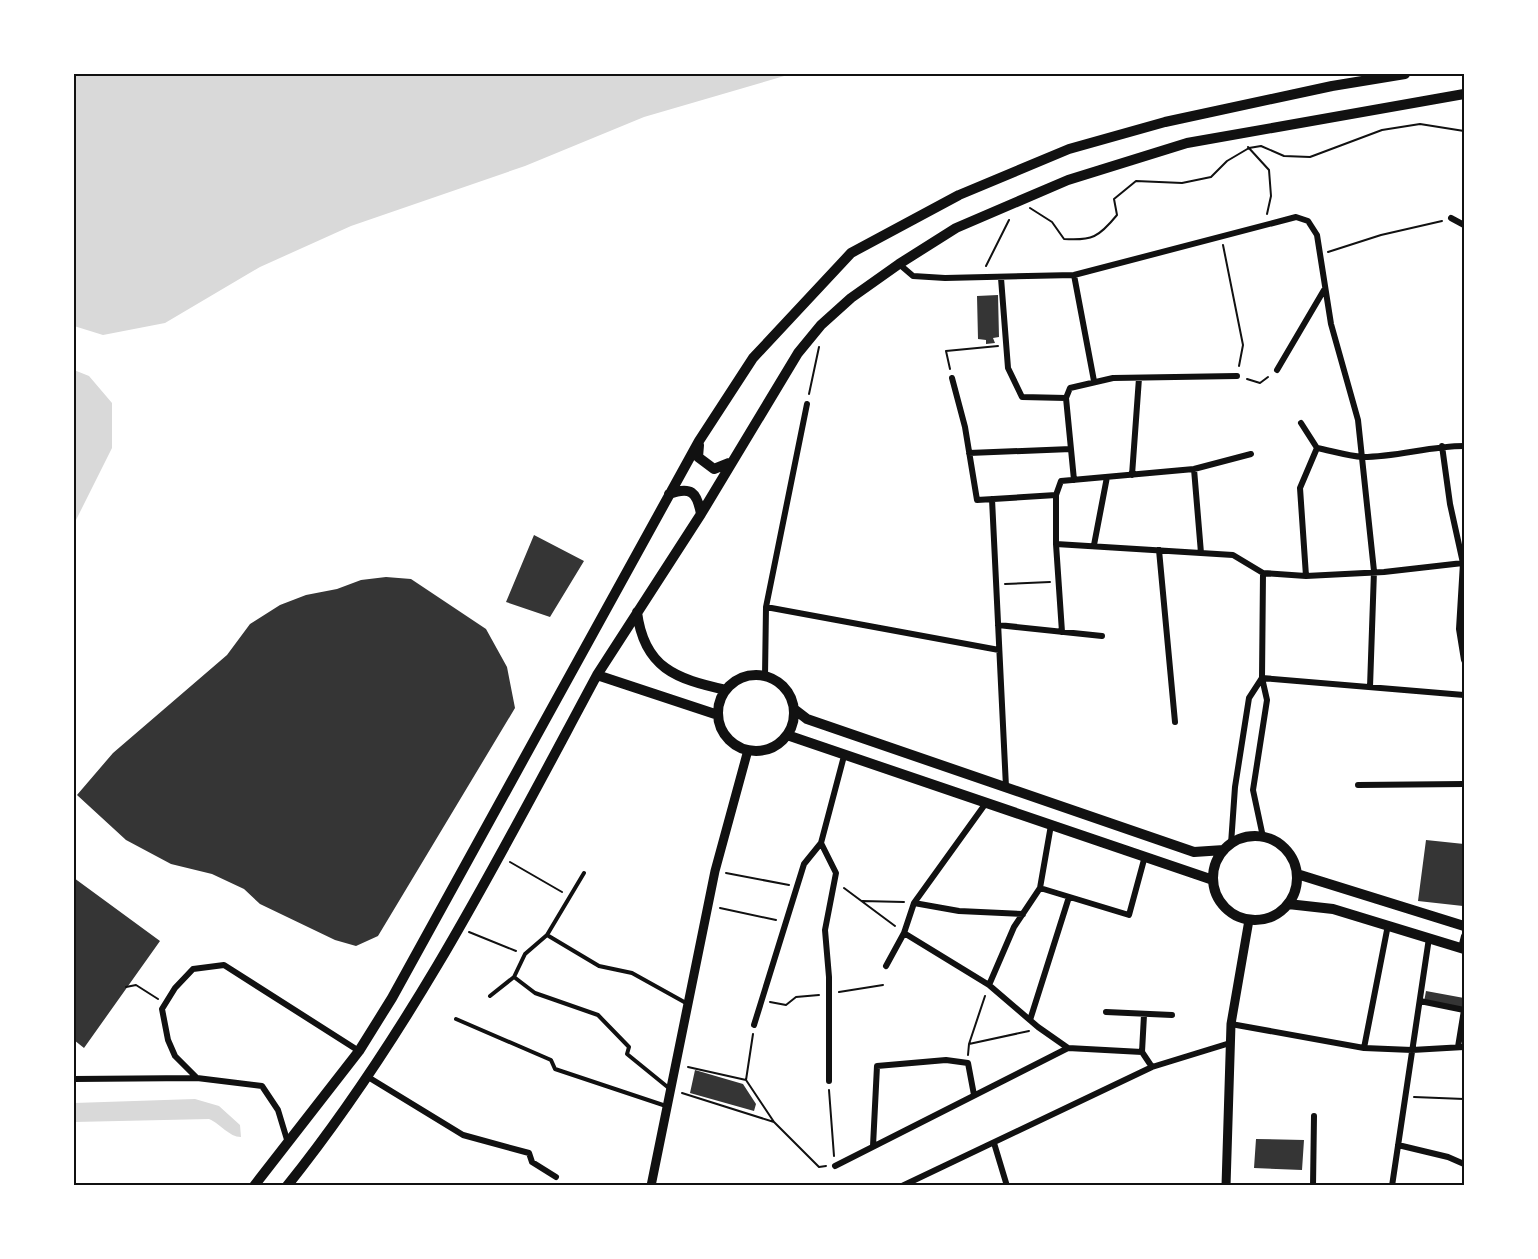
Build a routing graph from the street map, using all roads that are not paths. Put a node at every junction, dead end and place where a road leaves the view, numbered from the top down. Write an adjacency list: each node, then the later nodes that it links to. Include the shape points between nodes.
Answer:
1 (1405, 74): 17 (main road, via 1165,122 1069,148 959,195 851,254 753,358)
2 (1464, 94): 5 (main road, via 1187,143 1048,189 956,228)
3 (1451, 218): 4 (street)
4 (1464, 225)
5 (899, 264): 7 (street, via 913,276); 25 (main road, via 821,325 798,353)
6 (1074, 275): 7 (street); 8 (street, via 1296,217 1308,221 1317,235); 13 (street)
7 (1001, 278): 14 (street, via 1008,368 1022,397)
8 (1325, 289): 9 (street); 24 (street, via 1358,420)
9 (1277, 370)
10 (1237, 376): 12 (street)
11 (952, 378): 22 (street)
12 (1139, 378): 13 (street); 27 (street)
13 (1094, 381): 14 (street, via 1070,388)
14 (1066, 398): 21 (street)
15 (807, 404): 42 (street)
16 (1301, 423): 20 (street)
17 (699, 441): 25 (main road, via 698,457 705,464 714,469); 30 (main road)
18 (1442, 446): 19 (street); 24 (street); 38 (street)
19 (1464, 446)
20 (1317, 448): 24 (street); 41 (street, via 1300,488)
21 (1071, 449): 22 (street); 29 (street)
22 (969, 453): 32 (street, via 977,500)
23 (1251, 454): 26 (street)
24 (1361, 457): 39 (street)
25 (729, 463): 33 (main road)
26 (1194, 469): 27 (street); 37 (street)
27 (1132, 475): 28 (street)
28 (1107, 477): 29 (street); 35 (street)
29 (1074, 480): 31 (street, via 1061,481)
30 (669, 494): 33 (main road, via 691,491 698,498); 105 (main road, via 576,668)
31 (1056, 495): 32 (street); 34 (street)
32 (992, 499): 44 (street)
33 (701, 514): 43 (main road)
34 (1056, 544): 35 (street); 45 (street)
35 (1094, 545): 36 (street)
36 (1159, 550): 37 (street); 57 (street)
37 (1201, 553): 40 (street, via 1241,558)
38 (1464, 562): 39 (street); 48 (street, via 1459,629)
39 (1374, 571): 41 (street); 52 (street)
40 (1263, 573): 41 (street); 51 (street)
41 (1306, 576)
42 (766, 607): 47 (street); 50 (street)
43 (637, 612): 49 (main road); 53 (main road, via 645,648 661,666 695,683)
44 (998, 625): 45 (street); 47 (street)
45 (1062, 632): 46 (street)
46 (1102, 636)
47 (999, 650): 63 (street)
48 (1464, 660)
49 (597, 675): 56 (main road); 108 (main road, via 459,929)
50 (765, 676): 53 (main road, via 743,677); 55 (main road, via 788,692)
51 (1262, 678): 52 (street); 66 (street, via 1267,700 1253,790); 68 (street, via 1248,698)
52 (1370, 687): 54 (street)
53 (726, 690): 56 (main road)
54 (1464, 695)
55 (794, 710): 58 (main road); 63 (main road, via 807,720)
56 (718, 715): 59 (main road, via 724,734)
57 (1175, 722)
58 (787, 735): 59 (main road, via 770,748); 60 (main road)
59 (748, 750): 91 (street, via 715,871)
60 (844, 756): 64 (main road); 67 (street)
61 (1464, 784): 62 (street)
62 (1358, 785)
63 (1006, 787): 68 (main road, via 1194,852)
64 (986, 803): 65 (main road); 75 (street)
65 (1051, 825): 69 (main road); 73 (street)
66 (1263, 837): 68 (main road, via 1241,838); 71 (main road, via 1282,846)
67 (821, 843): 99 (street, via 804,864); 111 (street, via 836,873 825,930 830,977)
68 (1227, 847): 72 (main road, via 1218,859)
69 (1145, 856): 72 (main road); 74 (street, via 1129,915)
70 (584, 873): 82 (lane)
71 (1297, 874): 76 (main road, via 1297,885); 80 (main road)
72 (1213, 880): 78 (main road, via 1220,902 1228,911)
73 (1040, 888): 74 (street); 77 (street)
74 (1069, 897): 97 (street)
75 (914, 903): 77 (street, via 959,911); 81 (street)
76 (1288, 904): 78 (main road, via 1271,918); 79 (main road, via 1334,909)
77 (1023, 914): 88 (street)
78 (1249, 920): 98 (street)
79 (1388, 925): 84 (main road); 103 (street)
80 (1464, 926)
81 (904, 933): 86 (street); 88 (street)
82 (547, 935): 87 (lane, via 525,954); 91 (lane, via 599,966 632,973)
83 (1464, 936): 85 (street)
84 (1429, 938): 85 (main road); 90 (street)
85 (1463, 948)
86 (886, 966)
87 (514, 977): 89 (lane); 112 (lane, via 535,993 598,1016 629,1047 627,1054)
88 (989, 985): 97 (street)
89 (490, 996)
90 (1420, 1001): 92 (street); 104 (street)
91 (689, 1005): 112 (street)
92 (1464, 1010): 102 (street)
93 (1106, 1012): 94 (street)
94 (1144, 1015): 95 (street); 106 (street)
95 (1172, 1015)
96 (456, 1019): 114 (lane, via 551,1060 555,1069)
97 (1030, 1020): 101 (street)
98 (1231, 1024): 100 (street); 103 (street)
99 (754, 1025)
100 (1230, 1042): 107 (street); 128 (street)
101 (1068, 1047): 106 (street); 113 (street)
102 (1461, 1047): 104 (street)
103 (1364, 1048): 104 (street)
104 (1412, 1050): 118 (street)
105 (359, 1051): 109 (street, via 224,965 193,969 162,1009 175,1056); 116 (main road)
106 (1142, 1052): 107 (street)
107 (1152, 1067): 117 (street)
108 (368, 1077): 122 (street, via 463,1134 529,1153 532,1162); 124 (main road)
109 (197, 1078): 110 (street); 116 (street, via 262,1086 278,1110)
110 (74, 1079)
111 (829, 1081)
112 (670, 1090): 114 (street)
113 (974, 1095): 119 (street); 119 (street, via 968,1063 946,1060 877,1066)
114 (667, 1106): 125 (street)
115 (1314, 1116): 129 (street)
116 (288, 1143): 123 (main road)
117 (994, 1143): 126 (street); 127 (street)
118 (1398, 1145): 120 (street); 130 (street)
119 (873, 1146): 121 (street)
120 (1464, 1164)
121 (835, 1166)
122 (556, 1177)
123 (254, 1185)
124 (287, 1185)
125 (651, 1185)
126 (902, 1185)
127 (1006, 1185)
128 (1226, 1185)
129 (1313, 1185)
130 (1392, 1185)

